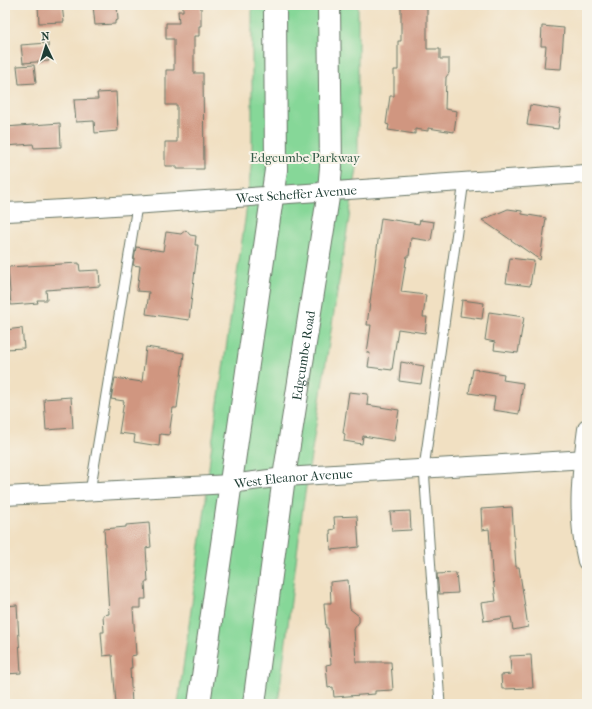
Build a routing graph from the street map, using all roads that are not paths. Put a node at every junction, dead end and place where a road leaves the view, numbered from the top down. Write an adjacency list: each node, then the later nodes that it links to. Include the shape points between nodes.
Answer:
1 (275, 5): 6 (street, via 276,170)
2 (329, 5): 5 (street, Edgcumbe Road)
3 (587, 174): 4 (street, West Scheffer Avenue)
4 (464, 181): 5 (street, West Scheffer Avenue); 11 (lane)
5 (329, 190): 6 (street, West Scheffer Avenue); 12 (street, Edgcumbe Road)
6 (273, 194): 7 (street, West Scheffer Avenue); 13 (street)
7 (137, 206): 8 (street, West Scheffer Avenue); 14 (lane)
8 (5, 212)
9 (587, 429): 10 (street)
10 (585, 459): 11 (street, West Eleanor Avenue); 16 (street, via 580,516 582,543)
11 (424, 468): 12 (street, West Eleanor Avenue); 19 (lane)
12 (284, 477): 13 (street, West Eleanor Avenue); 18 (street, Edgcumbe Road)
13 (230, 484): 14 (street, West Eleanor Avenue); 17 (street)
14 (90, 492): 15 (street, West Eleanor Avenue)
15 (5, 496)
16 (587, 561)
17 (199, 704)
18 (254, 704)
19 (440, 704)

